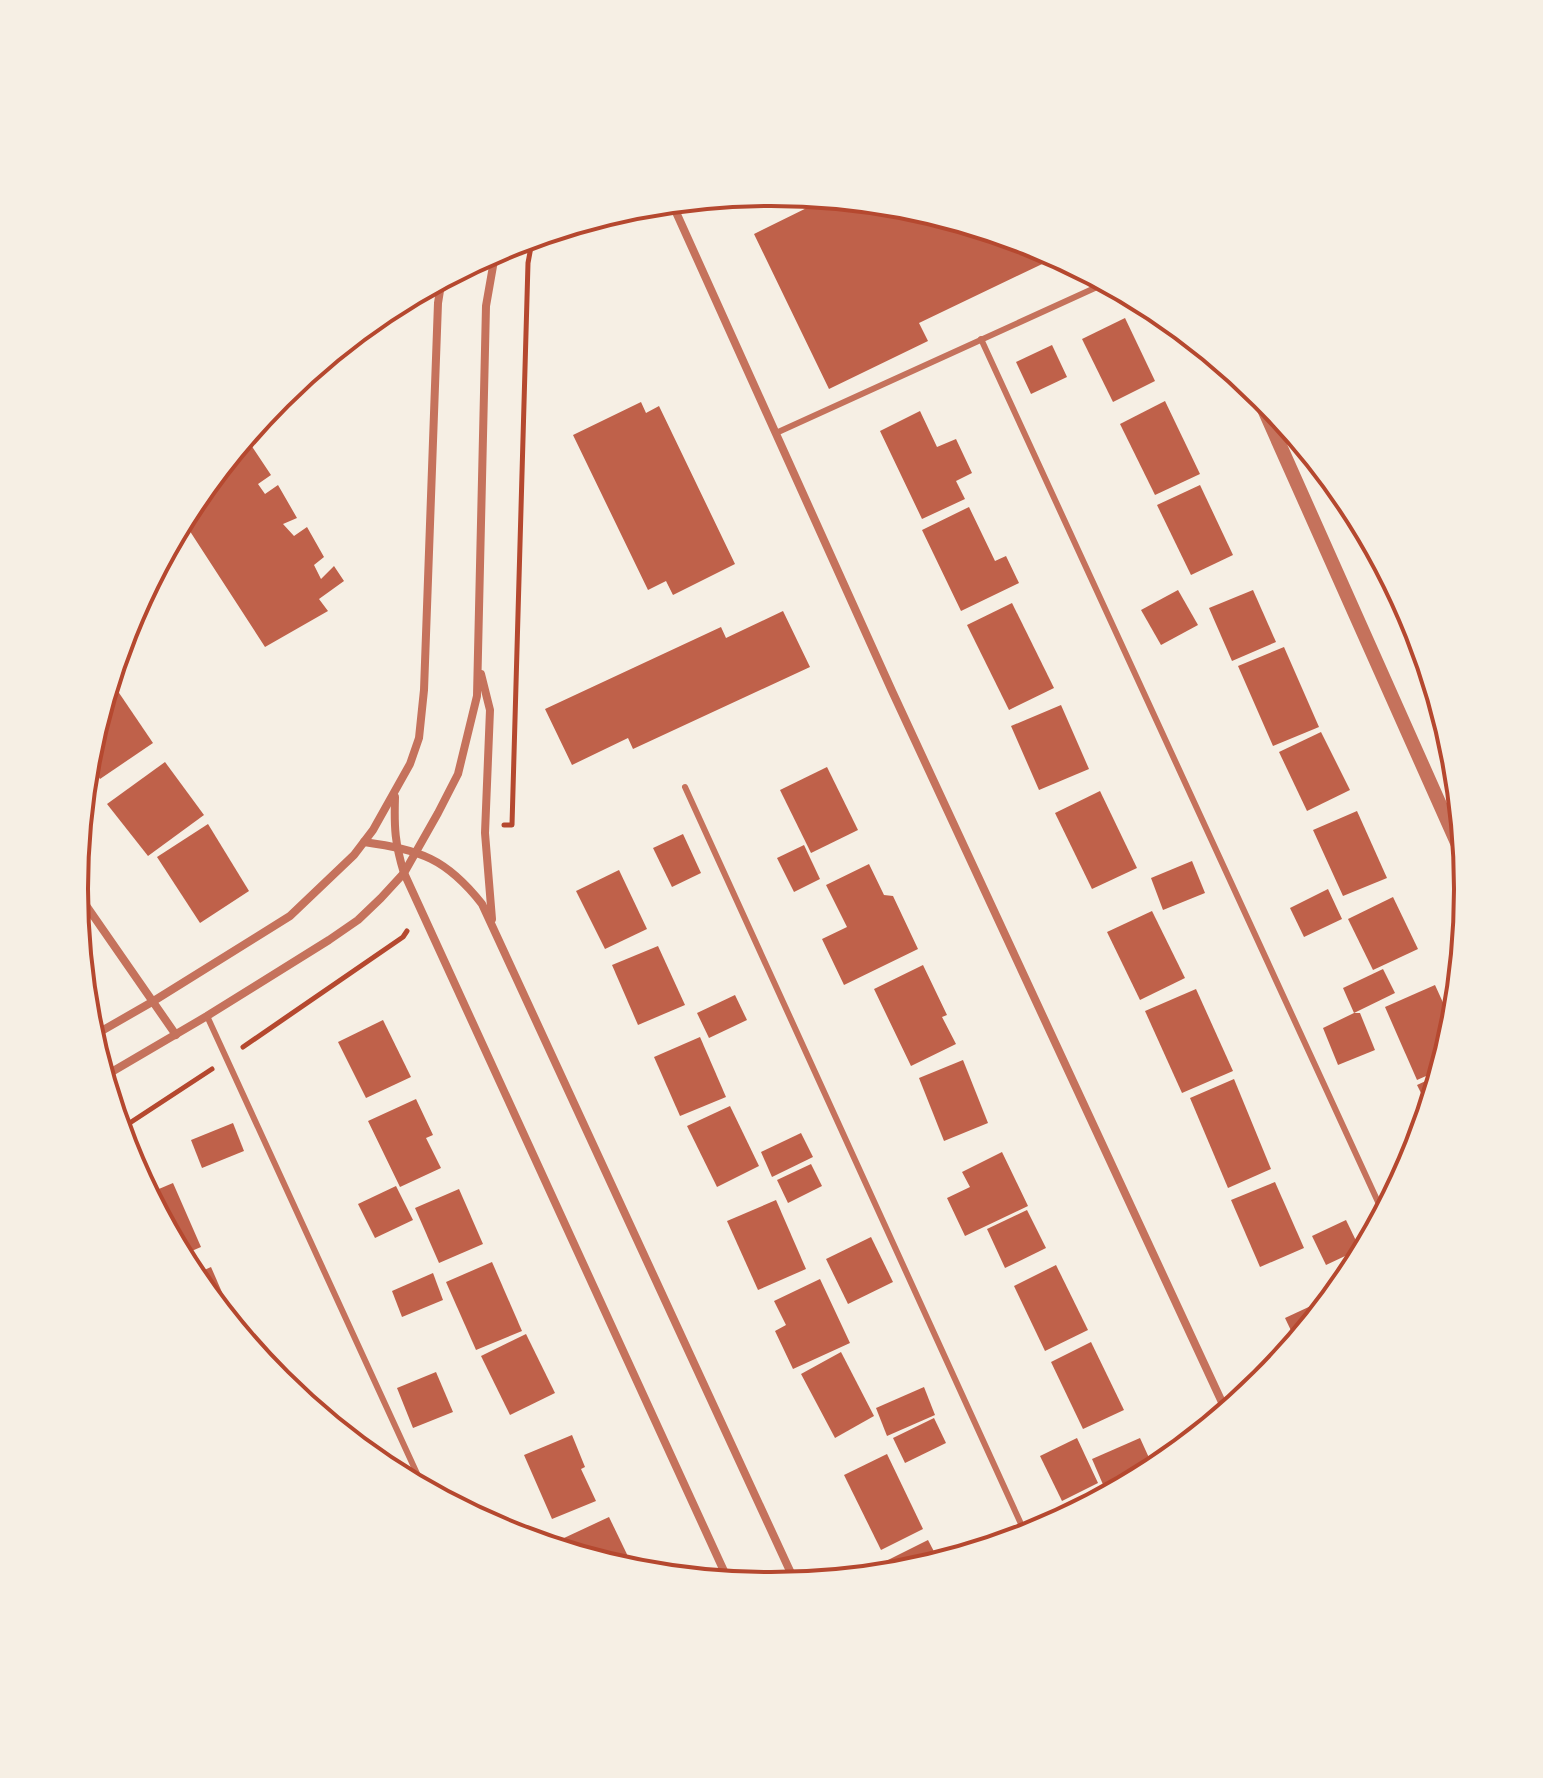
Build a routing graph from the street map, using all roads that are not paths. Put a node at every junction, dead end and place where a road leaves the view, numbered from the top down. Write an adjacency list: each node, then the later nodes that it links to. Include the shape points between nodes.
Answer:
1 (676, 212): 7 (street)
2 (493, 265): 8 (street, via 486,306)
3 (1096, 288): 5 (lane)
4 (440, 292): 10 (street, via 424,690 419,738)
5 (981, 339): 7 (lane); 23 (lane)
6 (1269, 421): 11 (street)
7 (776, 433): 24 (street)
8 (479, 665): 14 (street, via 458,774); 17 (street, via 490,710 485,833)
9 (685, 787): 26 (lane)
10 (396, 793): 12 (street); 13 (street)
11 (1453, 833)
12 (364, 842): 13 (street); 18 (street, via 290,916)
13 (396, 847): 14 (street); 15 (street)
14 (416, 853): 15 (street); 17 (street, via 466,883)
15 (404, 873): 19 (street, via 358,920); 27 (street)
16 (88, 909): 18 (street)
17 (492, 924): 28 (street)
18 (152, 1002): 20 (street); 21 (street)
19 (207, 1016): 21 (street); 25 (lane)
20 (103, 1030)
21 (176, 1035): 22 (street)
22 (113, 1071)
23 (1378, 1203)
24 (1222, 1403)
25 (416, 1472)
26 (1021, 1524)
27 (724, 1571)
28 (790, 1572)

